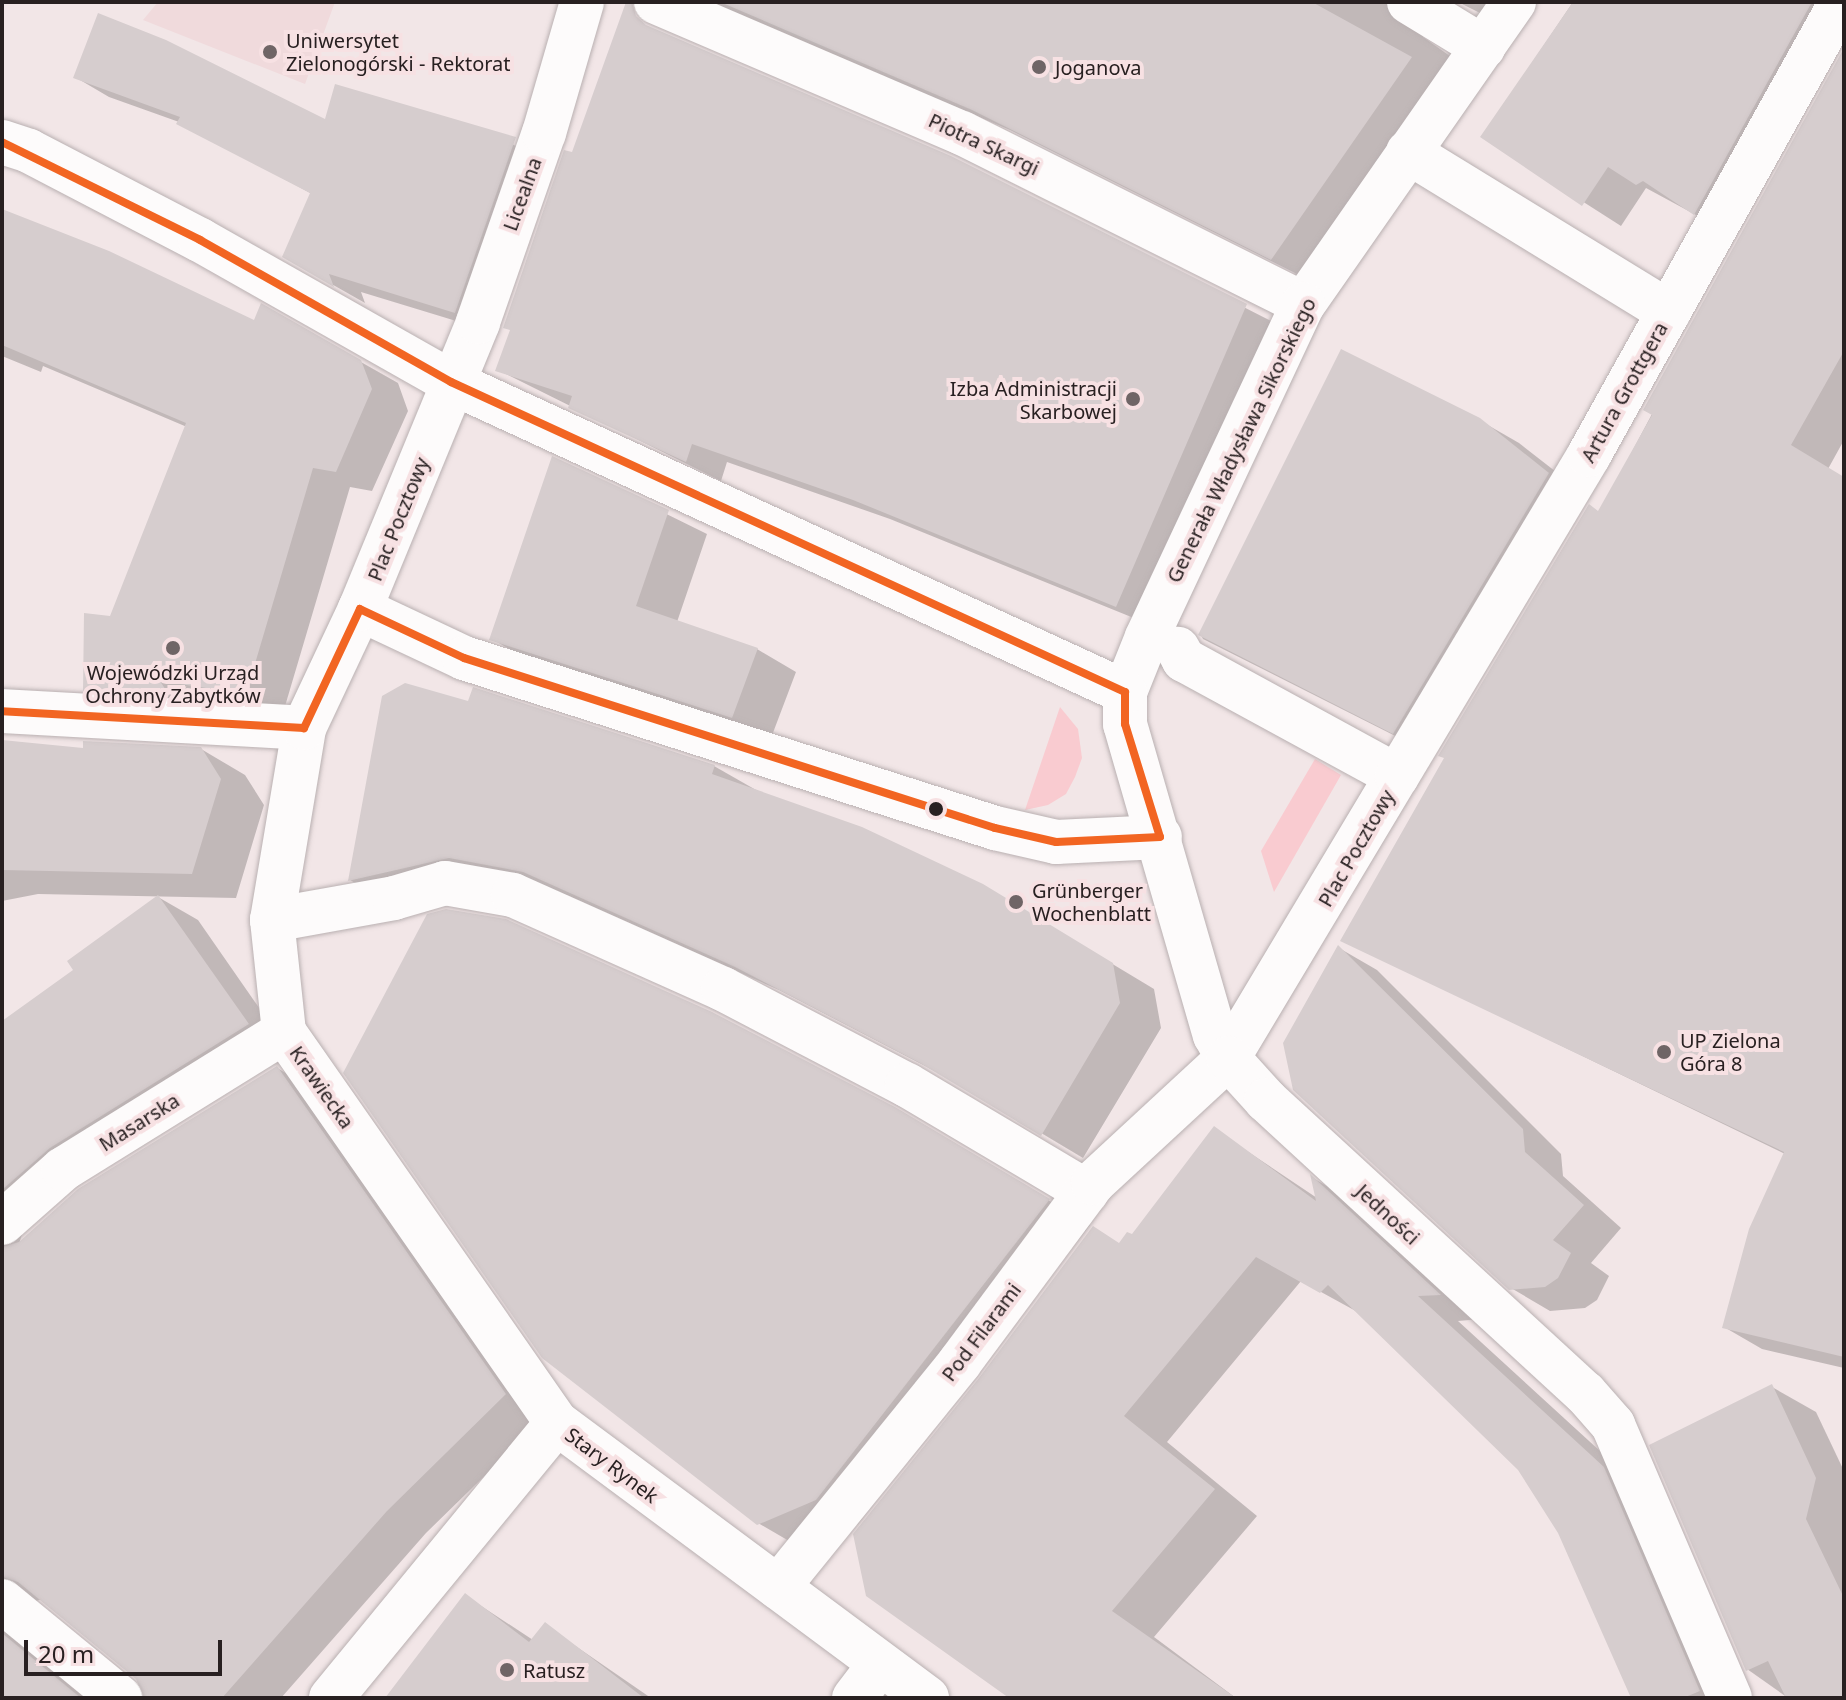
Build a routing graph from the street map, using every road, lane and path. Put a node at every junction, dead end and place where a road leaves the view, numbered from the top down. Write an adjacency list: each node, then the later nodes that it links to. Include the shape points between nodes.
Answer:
1 (582, 2): 11 (street, Licealna, via 519,207)
2 (656, 2): 9 (street, Piotra Skargi, via 962,133)
3 (1409, 2): 6 (street)
4 (1514, 2): 6 (street, Generała Władysława Sikorskiego)
5 (1841, 2): 10 (street, Artura Grottgera)
6 (1483, 47): 8 (street, Generała Władysława Sikorskiego)
7 (2, 142): 11 (street, via 200,240)
8 (1408, 152): 9 (street, Generała Władysława Sikorskiego); 10 (street)
9 (1303, 304): 14 (street, Generała Władysława Sikorskiego)
10 (1672, 306): 17 (street, Artura Grottgera)
11 (451, 382): 12 (street, Plac Pocztowy); 14 (street)
12 (360, 609): 16 (street, Krawiecka); 18 (street, via 464,658 995,828 1056,842)
13 (1178, 649): 17 (street, Plac Pocztowy, via 1184,660)
14 (1125, 692): 18 (street, Jedności, via 1125,724)
15 (2, 711): 16 (street)
16 (304, 728): 19 (street, Krawiecka)
17 (1397, 776): 21 (street, Plac Pocztowy)
18 (1160, 837): 21 (street, Jedności, via 1215,1035)
19 (272, 920): 20 (street, Krawiecka); 22 (street, via 394,898 445,883 513,895 736,996 907,1085)
20 (284, 1032): 23 (street, Masarska, via 63,1169); 24 (street, Krawiecka)
21 (1228, 1058): 22 (street, Pod Filarami); 32 (street, Jedności, via 1266,1100 1585,1393 1613,1425)
22 (1087, 1192): 25 (street, Pod Filarami, via 960,1362)
23 (2, 1223)
24 (557, 1423): 25 (street, Stary Rynek); 29 (street, Stary Rynek)
25 (778, 1587): 27 (street, Stary Rynek)
26 (2, 1601): 28 (street)
27 (880, 1664): 30 (street); 31 (street, Stary Rynek)
28 (120, 1698)
29 (331, 1698)
30 (854, 1698)
31 (927, 1698)
32 (1730, 1698)

